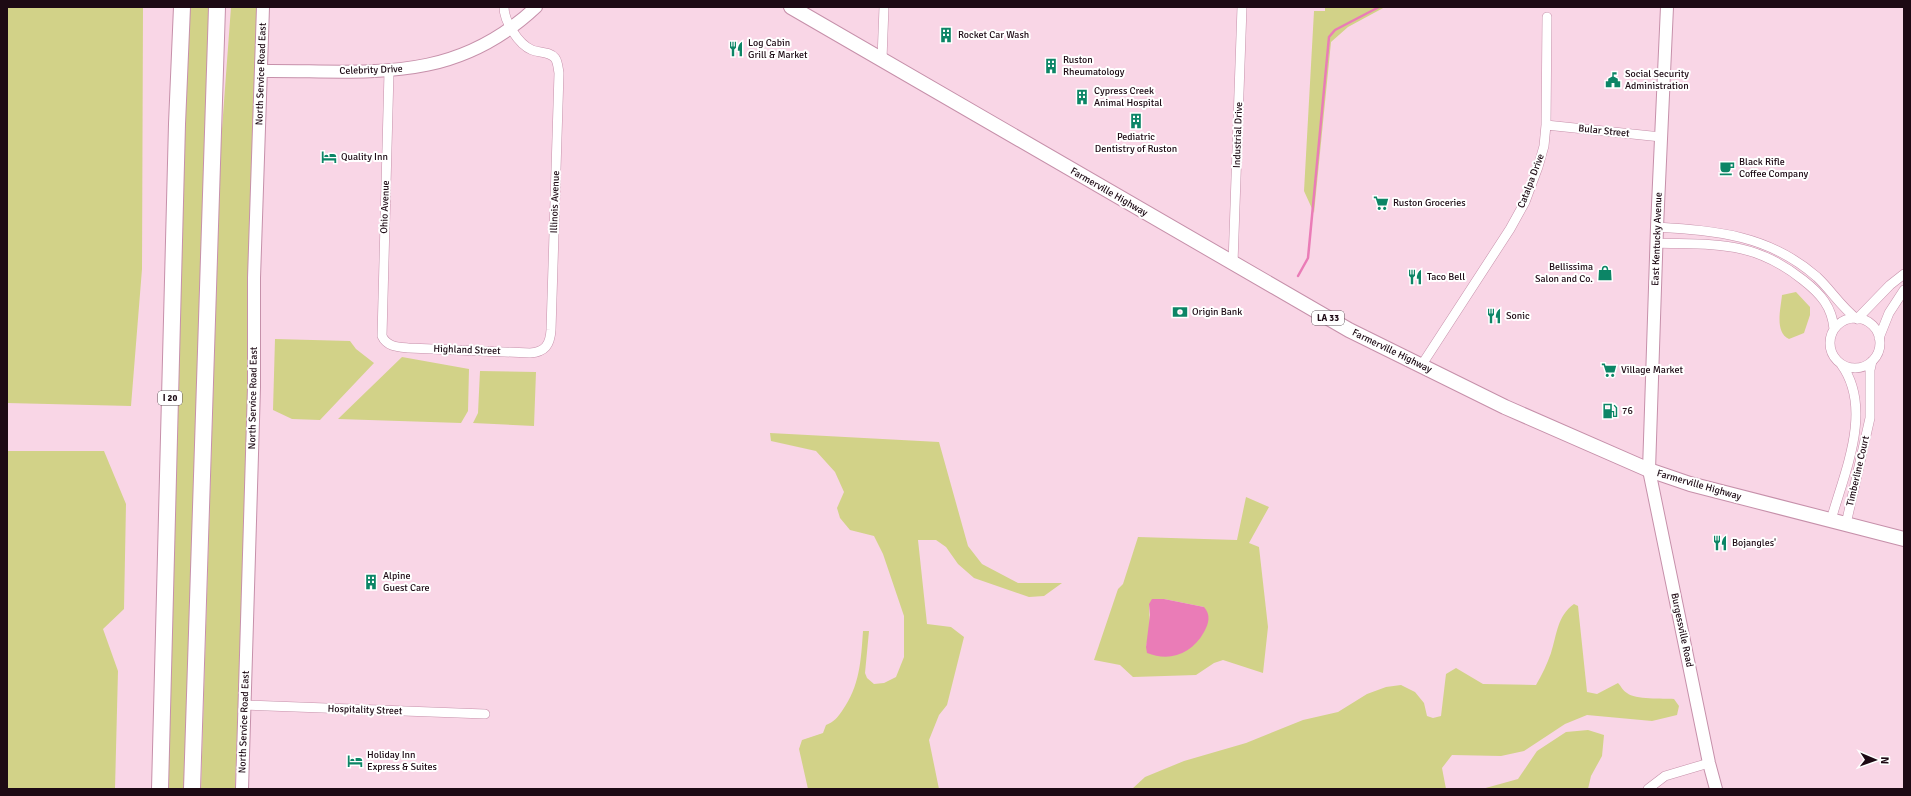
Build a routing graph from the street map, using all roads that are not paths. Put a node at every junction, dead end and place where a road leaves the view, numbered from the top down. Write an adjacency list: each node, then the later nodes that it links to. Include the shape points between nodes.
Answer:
1 (182, 7): 41 (highway, I 20)
2 (218, 7): 42 (highway)
3 (263, 7): 13 (street, North Service Road East)
4 (504, 7): 11 (street, via 504,14)
5 (536, 7): 11 (street, Celebrity Drive)
6 (791, 7): 12 (main road, Farmerville Highway / LA 33)
7 (884, 7): 12 (street)
8 (1242, 7): 21 (street, Industrial Drive)
9 (1667, 7): 16 (street, East Kentucky Avenue)
10 (1547, 17): 15 (street, Catalpa Drive)
11 (512, 28): 14 (street, Celebrity Drive, via 460,56 422,67); 28 (street, Illinois Avenue, via 517,37 530,49 548,53 557,60 559,86 551,330)
12 (882, 59): 21 (main road, Farmerville Highway / LA 33)
13 (262, 70): 14 (street, Celebrity Drive); 38 (street, North Service Road East, via 254,278 254,394)
14 (389, 72): 27 (street, Ohio Avenue, via 382,336)
15 (1546, 125): 16 (street, Bular Street); 31 (street, Catalpa Drive, via 1544,146 1525,202)
16 (1661, 137): 17 (street, East Kentucky Avenue)
17 (1657, 227): 18 (street, East Kentucky Avenue); 19 (street, via 1731,234)
18 (1656, 243): 20 (street, Timberline Court, via 1736,247); 34 (street, East Kentucky Avenue)
19 (1776, 249): 20 (street); 24 (street, via 1818,278)
20 (1771, 258): 25 (street, Timberline Court, via 1819,293 1831,311)
21 (1233, 263): 31 (main road, Farmerville Highway / LA 33, via 1349,330)
22 (1904, 274): 24 (street)
23 (1904, 290): 26 (street, Timberline Court, via 1886,318)
24 (1857, 319): 25 (street, via 1845,320); 26 (street, via 1872,326)
25 (1834, 329): 30 (street, Timberline Court, via 1830,344 1835,359)
26 (1879, 338): 29 (street, Timberline Court, via 1880,346)
27 (384, 342): 28 (street, Highland Street, via 409,348 530,353 540,351)
28 (548, 345)
29 (1872, 361): 30 (street, via 1857,368 1848,368); 33 (street, Timberline Court)
30 (1841, 364): 32 (street, Timberline Court, via 1853,390)
31 (1421, 366): 34 (main road, Farmerville Highway / LA 33, via 1505,407)
32 (1857, 417): 33 (street); 35 (street, Timberline Court, via 1854,440)
33 (1870, 418): 36 (street, Timberline Court)
34 (1650, 470): 35 (main road, Farmerville Highway / LA 33, via 1690,484); 40 (street, Burgessville Road)
35 (1831, 520): 36 (main road, Farmerville Highway / LA 33)
36 (1846, 524): 37 (main road, Farmerville Highway / LA 33)
37 (1904, 539)
38 (244, 705): 39 (street, Hospitality Street); 43 (street, North Service Road East)
39 (485, 714)
40 (1709, 763): 44 (street, via 1665,776); 45 (street, Burgessville Road)
41 (160, 789)
42 (192, 789)
43 (242, 789)
44 (1648, 789)
45 (1716, 789)

